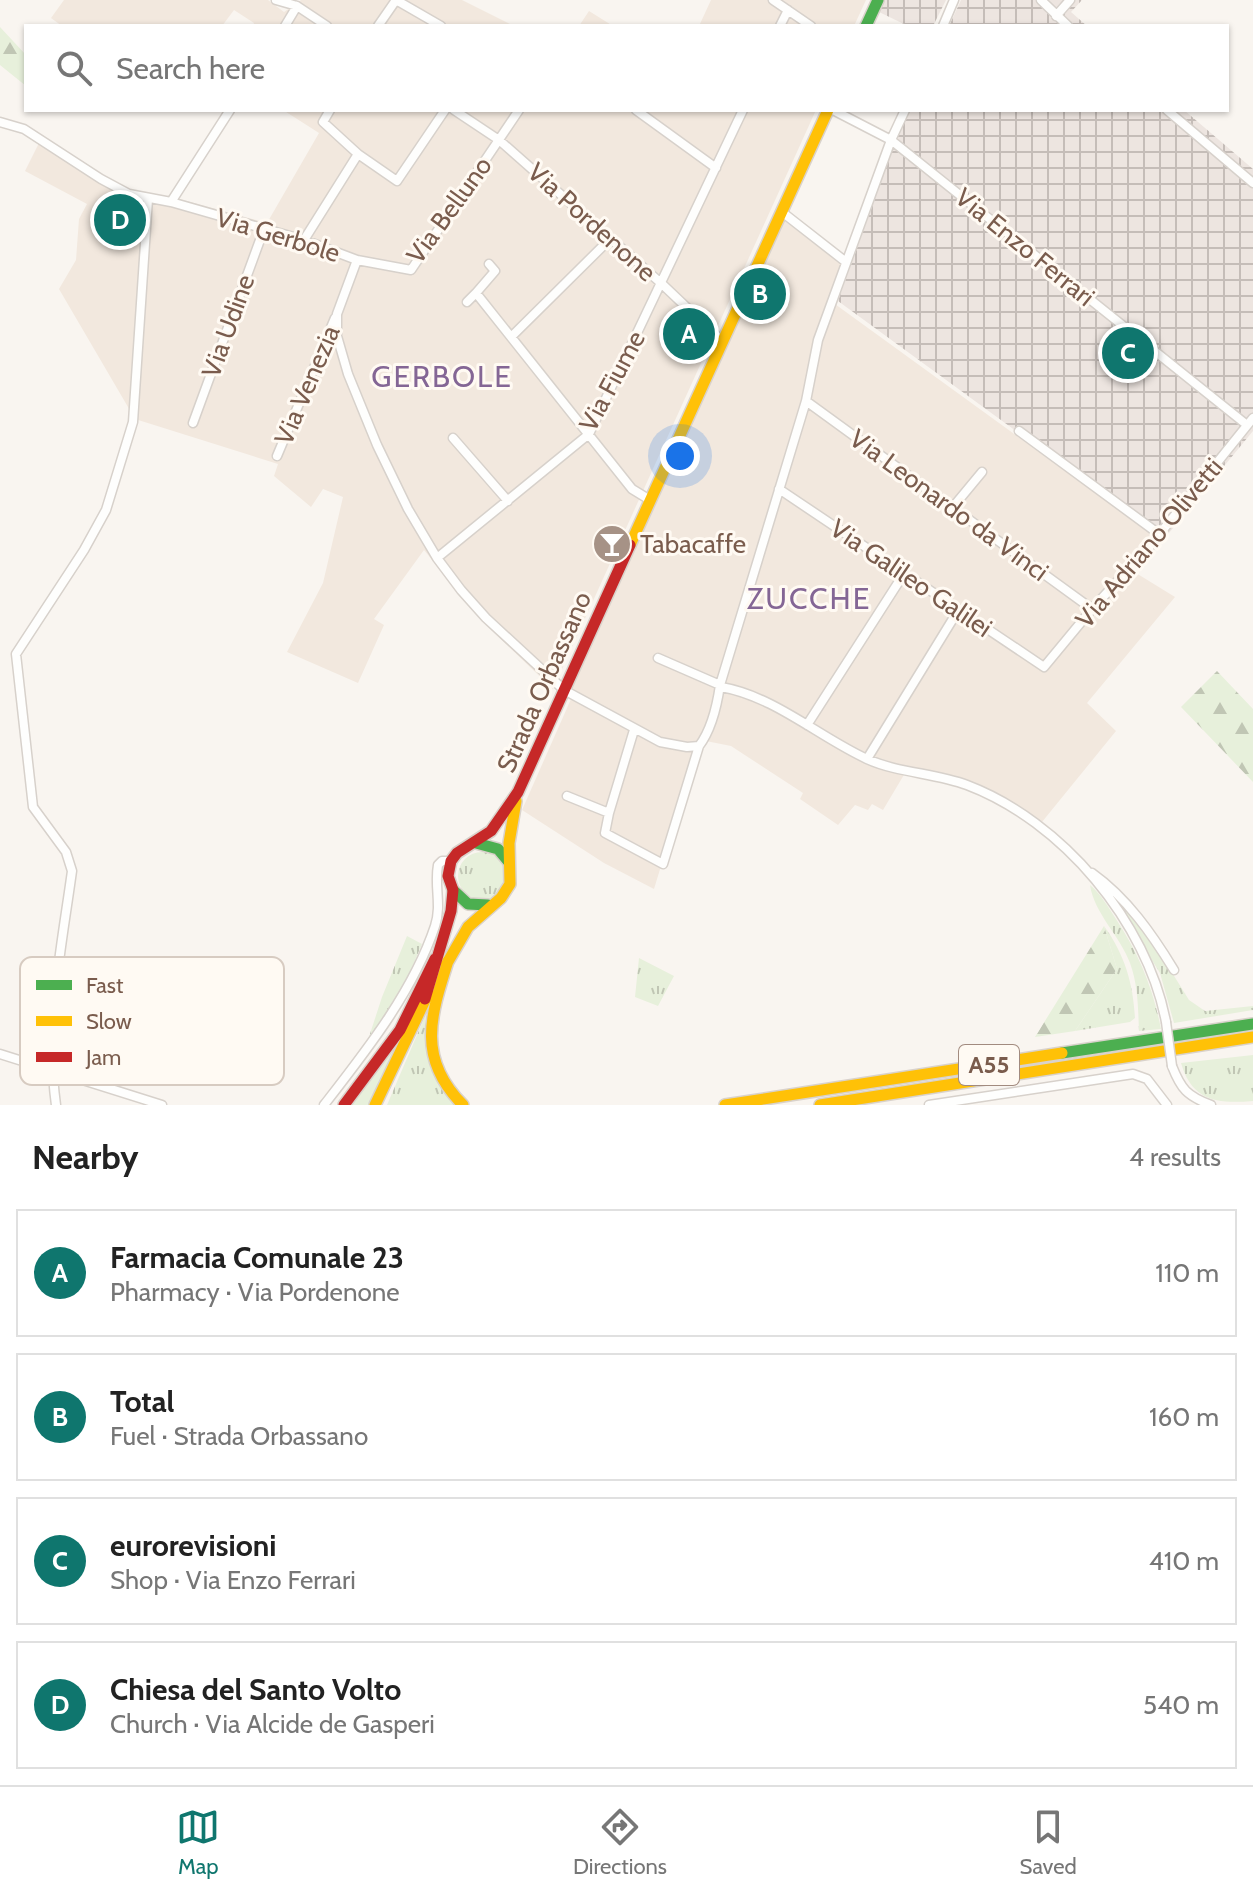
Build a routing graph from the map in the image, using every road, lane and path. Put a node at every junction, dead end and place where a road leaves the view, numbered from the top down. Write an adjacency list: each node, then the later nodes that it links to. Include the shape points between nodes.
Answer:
1 (276, 0): 8 (street)
2 (396, 0): 13 (street); 14 (street)
3 (773, 0): 9 (street)
4 (878, 0): 17 (main road)
5 (954, 0): 18 (street)
6 (1041, 0): 10 (street)
7 (1070, 0): 10 (street)
8 (297, 6): 11 (street); 12 (street)
9 (788, 10): 15 (street); 16 (street)
10 (1056, 16): 19 (street)
11 (286, 24)
12 (324, 24)
13 (379, 24)
14 (438, 24)
15 (781, 24)
16 (808, 24)
17 (867, 24)
18 (944, 24)
19 (1066, 24)
20 (229, 112): 38 (street)
21 (329, 112): 34 (street, via 323,122)
22 (444, 112): 34 (street, via 397,181)
23 (457, 112): 32 (street, Via Pordenone)
24 (518, 112): 32 (street, Via Belluno)
25 (639, 112): 35 (street)
26 (742, 112): 35 (street, Via Fiume)
27 (826, 112): 39 (main road, Strada Orbassano)
28 (828, 112): 33 (street, Via Enzo Ferrari)
29 (904, 112): 33 (street)
30 (1169, 112): 36 (street)
31 (0, 122): 37 (street, Via Gerbole, via 24,129 121,191)
32 (499, 140): 41 (street, Via Pordenone); 43 (street, Via Belluno, via 411,270)
33 (891, 140): 44 (street); 53 (street, Via Enzo Ferrari)
34 (358, 154): 42 (street)
35 (716, 168): 46 (street, Via Fiume)
36 (1253, 183)
37 (148, 199): 38 (street, Via Gerbole); 86 (street, via 133,422 125,452 96,529 16,654 33,807 66,852 72,871)
38 (171, 202): 40 (street, Via Gerbole)
39 (782, 212): 44 (street); 51 (main road, Strada Orbassano)
40 (264, 229): 42 (street, Via Gerbole); 54 (street, Via Udine)
41 (610, 239): 46 (street, Via Pordenone); 50 (street)
42 (304, 240): 43 (street, Via Gerbole)
43 (357, 260): 49 (street, Via Gerbole)
44 (846, 262): 52 (street, via 818,340)
45 (489, 264): 47 (street, via 495,271)
46 (662, 284): 51 (street, Via Pordenone); 56 (street, Via Fiume)
47 (476, 293): 48 (street); 50 (street)
48 (467, 302)
49 (337, 314): 58 (street, Via Venezia); 65 (street, Via Gerbole, via 348,374 377,445)
50 (511, 337): 56 (street)
51 (723, 342): 61 (main road, Strada Orbassano)
52 (806, 401): 60 (street); 63 (street, Via Leonardo da Vinci)
53 (1250, 422): 64 (street, Via Adriano Olivetti)
54 (193, 423)
55 (1019, 431): 64 (street)
56 (589, 434): 61 (street, via 632,489); 62 (street, Via Fiume)
57 (453, 438): 62 (street)
58 (277, 456)
59 (982, 472): 63 (street)
60 (779, 489): 66 (street, Via Galileo Galilei); 71 (street)
61 (650, 500): 72 (main road, Strada Orbassano)
62 (508, 501): 65 (street, Via Fiume)
63 (953, 507): 68 (street, Via Leonardo da Vinci)
64 (1159, 534): 68 (street, Via Adriano Olivetti)
65 (437, 558): 72 (street, Via Gerbole, via 486,618)
66 (905, 572): 67 (street, Via Galileo Galilei); 73 (street)
67 (959, 609): 70 (street, Via Galileo Galilei); 76 (street)
68 (1092, 609): 70 (street, Via Adriano Olivetti)
69 (658, 658): 71 (street)
70 (1044, 667)
71 (720, 686): 73 (street, via 768,703); 75 (street)
72 (564, 690): 74 (street, Via Gerbole); 77 (main road, Strada Orbassano)
73 (807, 725): 76 (street)
74 (634, 730): 75 (street, Via Gerbole, via 660,742); 79 (street)
75 (699, 746): 79 (street, via 663,864 605,833)
76 (867, 759): 83 (street, via 967,785 1049,832)
77 (518, 792): 80 (main road, Strada Orbassano, via 496,826); 82 (main road, Strada Orbassano)
78 (567, 796): 79 (street)
79 (609, 813)
80 (475, 843): 81 (main road, Strada Orbassano); 82 (main road, via 498,849)
81 (451, 861): 84 (main road, Strada Orbassano, via 448,876); 99 (street, via 438,865 435,926 407,986)
82 (508, 861): 85 (main road, Strada Orbassano, via 509,888)
83 (1083, 867): 89 (street, via 1146,927); 107 (street, bridge, via 1114,906 1150,968 1180,1086)
84 (453, 890): 85 (main road, via 468,904); 87 (main road, Strada Orbassano)
85 (488, 905): 88 (main road, Strada Orbassano)
86 (60, 957)
87 (435, 959): 90 (main road, Strada Orbassano); 100 (main road, via 387,1049)
88 (448, 961): 90 (main road, Strada Orbassano); 102 (main road, via 429,1042 444,1085)
89 (1174, 970)
90 (425, 999): 101 (main road, Strada Orbassano)
91 (1253, 1024): 103 (main road, A55)
92 (1253, 1037): 104 (main road, A55)
93 (0, 1054): 94 (street)
94 (20, 1060)
95 (53, 1085): 97 (street)
96 (100, 1085): 98 (street)
97 (56, 1105)
98 (162, 1105)
99 (324, 1105)
100 (344, 1105)
101 (375, 1105)
102 (463, 1105)
103 (725, 1105)
104 (820, 1105)
105 (929, 1105): 106 (street, via 1133,1074 1147,1079)
106 (1167, 1105)
107 (1211, 1105)

